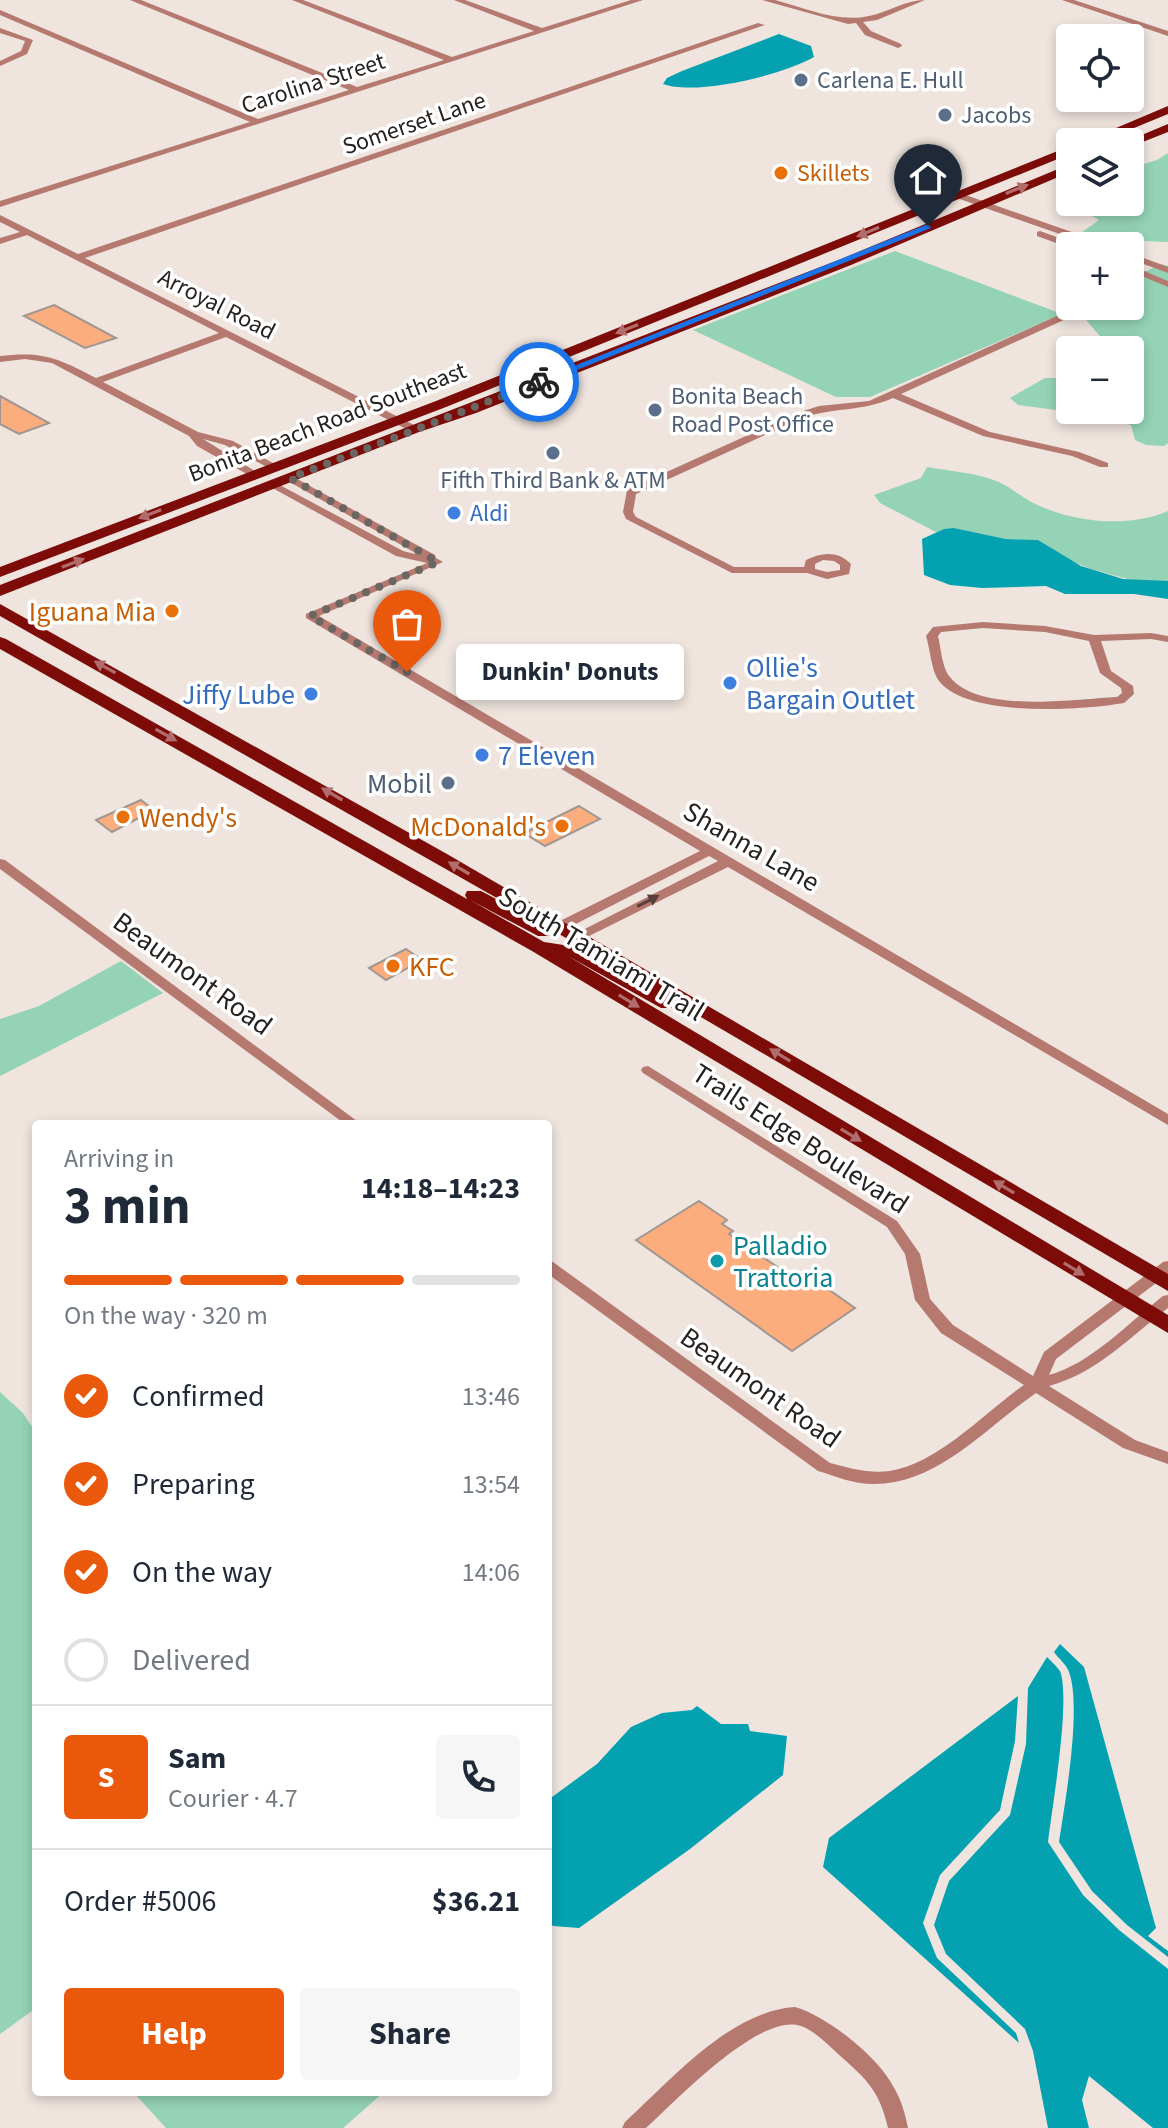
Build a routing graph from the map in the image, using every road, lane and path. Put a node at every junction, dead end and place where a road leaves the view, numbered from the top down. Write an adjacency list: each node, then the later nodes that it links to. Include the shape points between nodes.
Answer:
1 (134, 0): 19 (street)
2 (296, 0): 17 (street)
3 (458, 0): 14 (street)
4 (617, 0): 9 (street)
5 (639, 0): 9 (street, Carolina Street)
6 (766, 0): 11 (street, via 828,19)
7 (921, 0): 11 (street)
8 (1066, 0): 15 (street)
9 (628, 4): 14 (street, Carolina Street)
10 (0, 12): 21 (street)
11 (859, 22): 16 (street, via 868,33)
12 (761, 25): 36 (street, Somerset Lane)
13 (0, 30): 18 (street, via 29,40 24,52)
14 (542, 31): 17 (street, Carolina Street)
15 (1168, 34)
16 (898, 46)
17 (452, 60): 19 (street, Carolina Street)
18 (0, 64)
19 (357, 90): 21 (street, Carolina Street)
20 (1168, 110): 22 (main road)
21 (258, 122): 28 (street, Carolina Street)
22 (1124, 128)
23 (1168, 128): 24 (main road)
24 (1144, 137)
25 (1056, 156): 27 (main road, Bonita Beach Road Southeast)
26 (1056, 174): 29 (main road, Bonita Beach Road Southeast, one-way to 26)
27 (951, 198): 29 (street); 35 (main road, Bonita Beach Road Southeast, one-way to 35)
28 (0, 204)
29 (977, 206): 32 (street); 33 (street); 43 (main road, Bonita Beach Road Southeast)
30 (0, 218): 31 (street, Arroyal Road)
31 (28, 232): 34 (street); 36 (street, Arroyal Road)
32 (1059, 232)
33 (1056, 239)
34 (0, 241)
35 (809, 256): 43 (main road, via 815,262 807,269); 49 (main road, Bonita Beach Road Southeast, one-way to 49)
36 (79, 257): 45 (street, Arroyal Road)
37 (1144, 261): 38 (street)
38 (1151, 264): 39 (street); 40 (street)
39 (1144, 267)
40 (1168, 270)
41 (1144, 275): 42 (street)
42 (1168, 284)
43 (700, 318): 50 (main road, Bonita Beach Road Southeast)
44 (1056, 320): 48 (street)
45 (229, 333): 47 (street); 49 (street, Arroyal Road)
46 (0, 359): 47 (street, via 41,357)
47 (97, 381): 51 (street)
48 (892, 394): 52 (street, via 987,434); 59 (street, via 860,406 807,412 631,492 631,519 720,565 747,571)
49 (398, 421): 50 (street, Arroyal Road); 53 (main road, Bonita Beach Road Southeast)
50 (414, 429): 55 (main road, Bonita Beach Road Southeast)
51 (194, 434): 53 (street, via 229,443); 54 (street, via 201,444)
52 (1104, 465)
53 (275, 467): 54 (main road, Bonita Beach Road Southeast)
54 (254, 475): 60 (main road, Bonita Beach Road Southeast, one-way to 60)
55 (290, 478): 56 (main road, Bonita Beach Road Southeast); 58 (street)
56 (272, 485): 57 (street); 62 (main road, Bonita Beach Road Southeast, one-way to 56)
57 (400, 554): 58 (street); 61 (street, via 411,565)
58 (438, 562): 61 (street)
59 (809, 570)
60 (0, 572)
61 (406, 575): 67 (street, Shanna Lane, via 310,616)
62 (0, 591)
63 (0, 609): 71 (main road, South Tamiami Trail, one-way to 63)
64 (1094, 638): 64 (street, via 1106,673 1127,686 1128,694 1120,700 1005,704 974,698 943,678 932,636 937,629 983,625); 65 (street)
65 (1168, 639)
66 (0, 642): 70 (main road, South Tamiami Trail, one-way to 70)
67 (711, 850): 68 (street, Shanna Lane); 71 (street)
68 (729, 861): 71 (street, one-way to 68); 76 (street, Shanna Lane)
69 (0, 863): 75 (street, Beaumont Road)
70 (400, 866): 71 (main road, via 474,894 547,932); 72 (main road, South Tamiami Trail)
71 (570, 931): 73 (main road, South Tamiami Trail)
72 (539, 947): 73 (main road, via 577,952 662,1001); 79 (main road, South Tamiami Trail, one-way to 79)
73 (753, 1039): 78 (main road, South Tamiami Trail, one-way to 73)
74 (648, 1070): 83 (street, Trails Edge Boulevard, via 892,1224 912,1254 923,1300 933,1315)
75 (349, 1120)
76 (1168, 1120)
77 (552, 1269): 83 (street, Beaumont Road, via 824,1467 843,1474 869,1479 924,1469)
78 (1164, 1276): 79 (street, Beaumont Road)
79 (1124, 1299): 81 (main road, South Tamiami Trail); 83 (street, Beaumont Road, via 1050,1356)
80 (1168, 1300): 81 (street, Beaumont Road)
81 (1149, 1314): 82 (main road, South Tamiami Trail); 83 (street, Beaumont Road, via 1074,1372)
82 (1168, 1325)
83 (1036, 1385): 84 (street, Trails Edge Boulevard, via 1129,1444)
84 (1168, 1458)
85 (632, 2128): 86 (street, via 742,2032 777,2015 816,2022 873,2073 891,2098)
86 (898, 2128)

